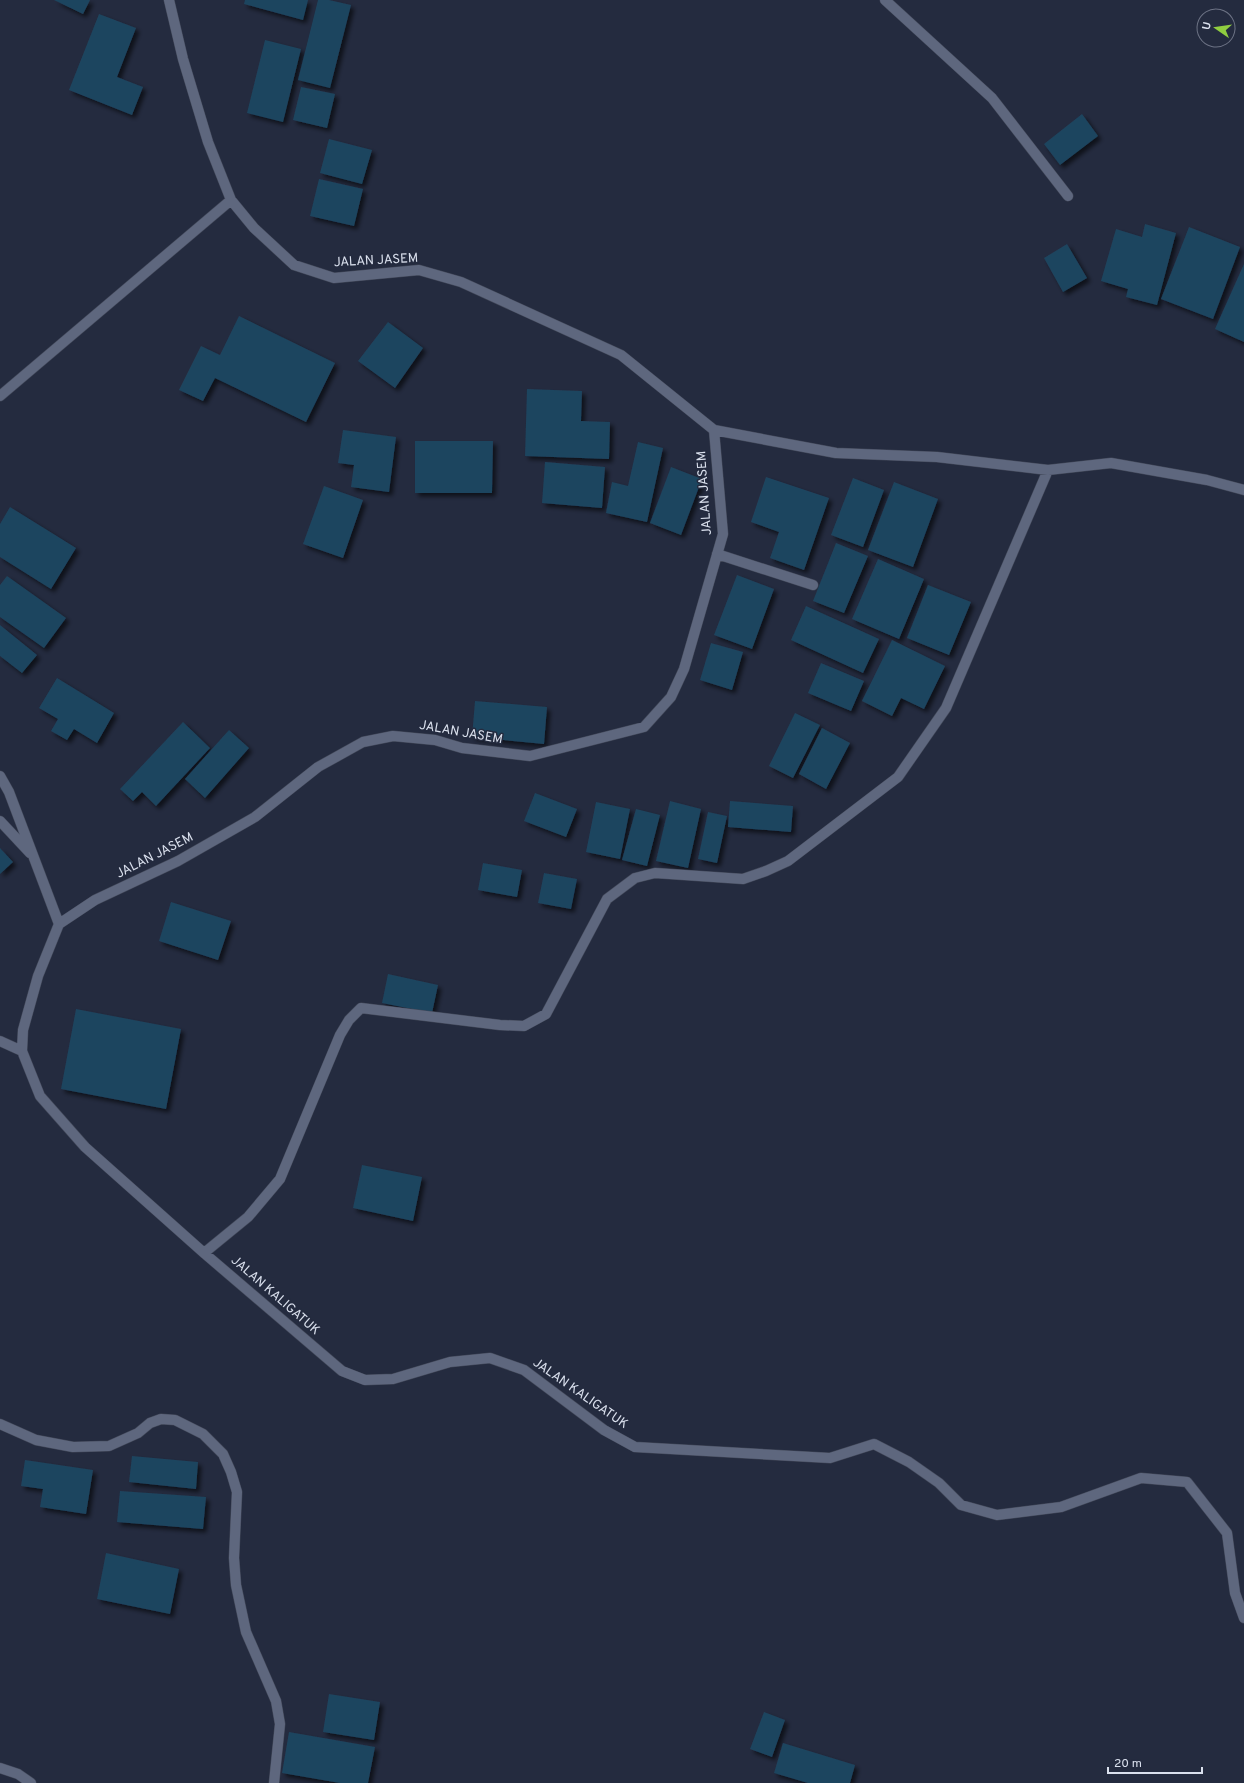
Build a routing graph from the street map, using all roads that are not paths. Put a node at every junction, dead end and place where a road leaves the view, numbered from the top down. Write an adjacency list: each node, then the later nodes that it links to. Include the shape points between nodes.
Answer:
1 (169, 0): 4 (street, JALAN JASEM, via 183,59 208,142)
2 (884, 0): 3 (street, via 992,98)
3 (1068, 196)
4 (231, 200): 5 (street); 6 (street, JALAN JASEM, via 254,228 294,265 334,278 419,270 462,282 621,355)
5 (0, 396)
6 (714, 430): 7 (street, via 836,453 937,457); 9 (street, JALAN JASEM, via 723,534)
7 (1048, 470): 8 (street, via 1111,462 1207,480); 17 (street, via 946,708 898,777 788,861 766,871 743,879 655,873 635,878 607,899 546,1014 524,1026 361,1008 349,1020 340,1035 280,1179 248,1217)
8 (1244, 490)
9 (717, 554): 10 (street); 14 (street, JALAN JASEM, via 684,670 670,697 644,728 530,756 462,748 435,740 393,736 363,742 318,767 255,817 178,861 95,900)
10 (813, 585)
11 (0, 776): 13 (street, via 9,792)
12 (0, 821): 13 (street)
13 (34, 858): 14 (street)
14 (59, 924): 16 (street, JALAN KALIGATUK, via 38,976 23,1030)
15 (0, 1041): 16 (street)
16 (22, 1051): 17 (street, JALAN KALIGATUK, via 40,1096 86,1147)
17 (204, 1253): 19 (street, JALAN KALIGATUK, via 342,1371 365,1380 393,1378 450,1362 490,1358 524,1370 604,1430 635,1447 830,1458 874,1444 909,1462 939,1483 961,1505 997,1515 1061,1507 1141,1478 1187,1482 1227,1533 1234,1593)
18 (0, 1424): 22 (street, via 36,1440 73,1447 109,1446 138,1433 150,1423 161,1419 175,1420 202,1434 223,1454 237,1492 234,1558 236,1585 246,1632 276,1701 280,1724)
19 (1244, 1618)
20 (0, 1768): 21 (street, via 18,1774)
21 (31, 1783)
22 (274, 1783)

